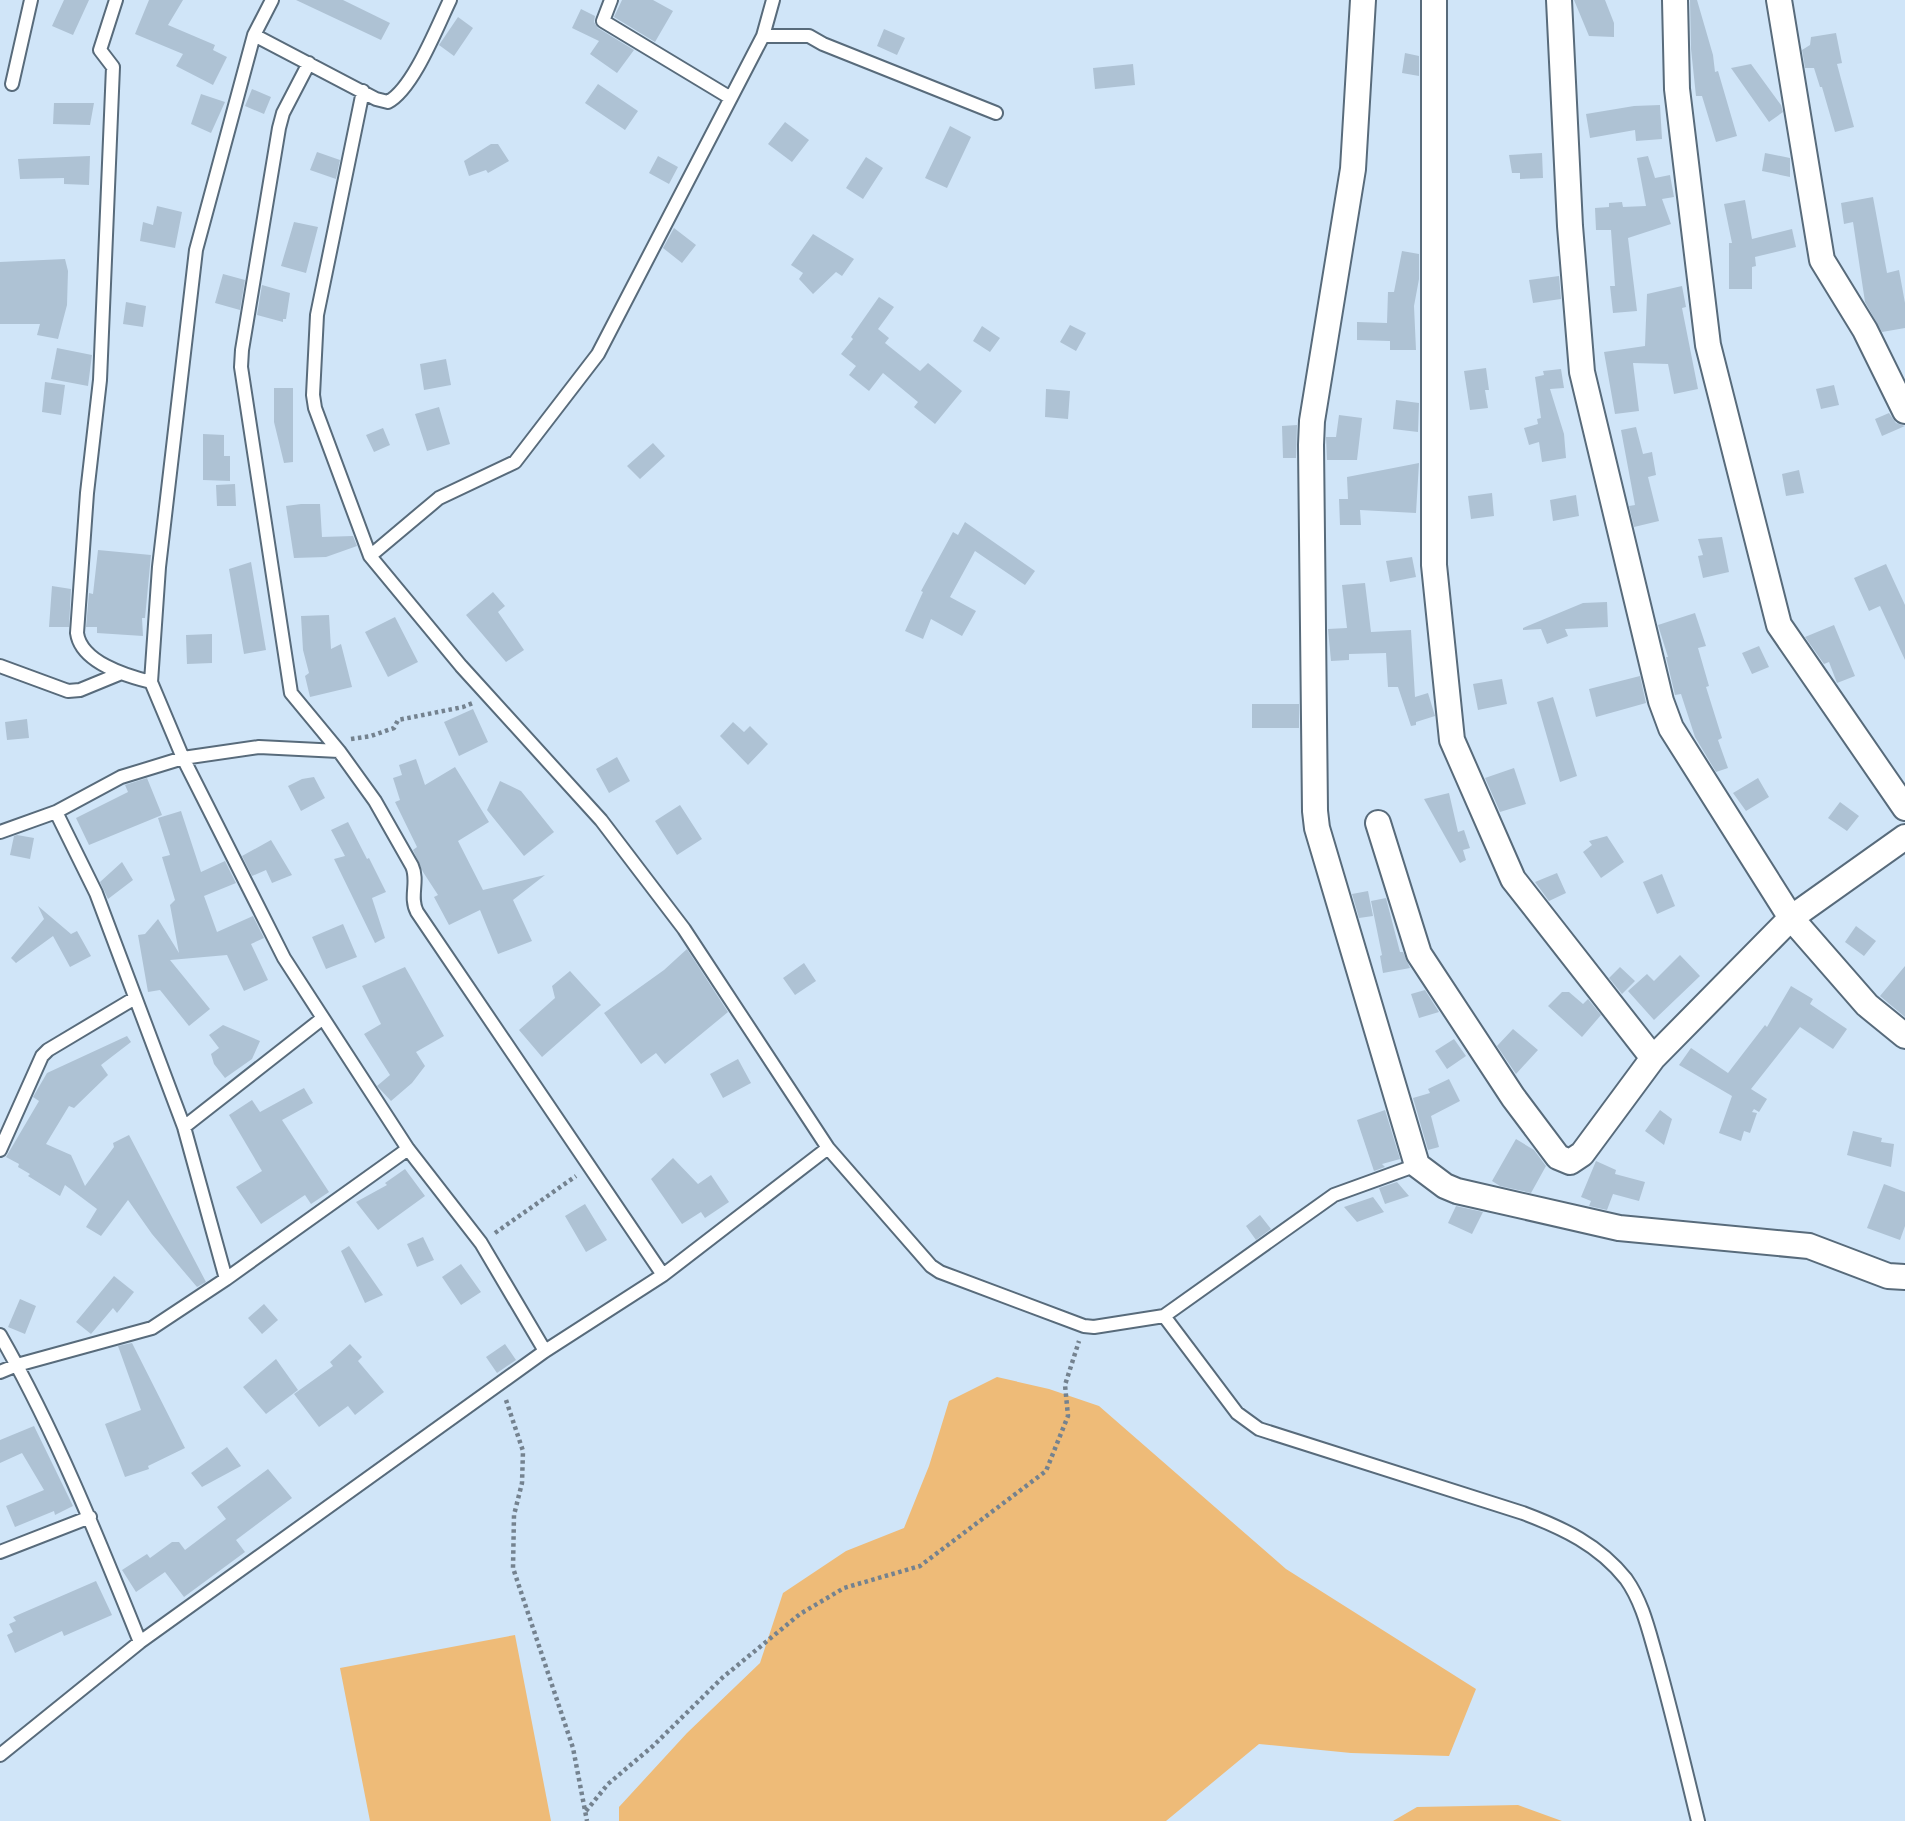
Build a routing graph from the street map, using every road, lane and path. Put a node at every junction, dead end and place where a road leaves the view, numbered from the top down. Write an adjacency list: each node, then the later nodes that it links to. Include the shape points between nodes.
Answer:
1 (31, 0): 15 (lane)
2 (116, 0): 22 (lane, via 100,51 113,68 100,380 86,493 77,633 83,650)
3 (272, 0): 12 (lane)
4 (450, 0): 16 (lane, via 397,97 388,102)
5 (611, 0): 17 (lane, via 603,21)
6 (773, 0): 13 (lane)
7 (1363, 0): 41 (street, via 1353,169 1312,421 1315,811)
8 (1434, 0): 36 (street, via 1434,565 1452,740 1513,879)
9 (1559, 0): 32 (street, via 1582,372 1661,701 1671,728)
10 (1675, 0): 27 (street, via 1677,89 1708,345 1779,625)
11 (1779, 0): 19 (street, via 1822,260 1865,330)
12 (254, 36): 14 (lane); 23 (lane, via 196,250 159,567)
13 (763, 36): 17 (lane); 18 (lane, via 809,37)
14 (309, 63): 16 (lane); 25 (lane, via 279,128 241,367 291,692)
15 (12, 83)
16 (362, 91): 20 (lane, via 317,315 313,395)
17 (729, 97): 20 (lane, via 604,344 522,454 506,468 428,505)
18 (996, 113)
19 (1905, 411)
20 (370, 556): 24 (lane)
21 (0, 666): 22 (lane, via 68,691)
22 (119, 674): 23 (lane)
23 (151, 682): 26 (lane)
24 (489, 697): 25 (path, via 398,720 394,728); 38 (lane, via 601,820 684,929)
25 (336, 747): 26 (lane, via 259,747); 42 (lane, via 412,866 417,912)
26 (183, 758): 28 (lane, via 121,777); 34 (lane, via 284,958)
27 (1905, 808)
28 (56, 812): 30 (lane); 33 (lane, via 96,893)
29 (1378, 823): 36 (street, via 1419,954 1558,1157 1570,1162 1582,1154)
30 (0, 832)
31 (1905, 837): 32 (street)
32 (1791, 918): 35 (street, via 1867,1004); 36 (street)
33 (135, 998): 37 (lane); 40 (lane, via 42,1056)
34 (323, 1018): 37 (lane); 39 (lane)
35 (1905, 1036)
36 (1653, 1058)
37 (184, 1127): 46 (lane)
38 (828, 1148): 44 (lane); 49 (lane, via 931,1266)
39 (408, 1149): 43 (lane); 46 (lane)
40 (0, 1150)
41 (1418, 1166): 45 (street, via 1457,1191 1619,1228 1809,1246); 48 (lane, via 1334,1195)
42 (588, 1167): 43 (path); 44 (lane)
43 (481, 1243): 51 (lane)
44 (663, 1275): 51 (lane)
45 (1897, 1277): 47 (street, via 1883,1282)
46 (226, 1279): 52 (lane, via 152,1328)
47 (1905, 1297)
48 (1164, 1316): 49 (lane); 61 (lane, via 1237,1413 1259,1429 1523,1513 1564,1528 1598,1551 1625,1579 1641,1605)
49 (1084, 1326): 59 (path, via 1065,1385 1068,1416 1046,1471 920,1566 844,1588 800,1614 722,1678 608,1784)
50 (0, 1335): 52 (lane)
51 (545, 1351): 54 (lane)
52 (17, 1365): 53 (lane); 55 (lane)
53 (0, 1372)
54 (500, 1383): 57 (lane); 59 (path, via 523,1451 514,1515 513,1568 573,1748)
55 (90, 1517): 56 (lane); 57 (lane)
56 (0, 1552)
57 (140, 1642): 58 (lane)
58 (0, 1755)
59 (586, 1811): 60 (path)
60 (587, 1821)
61 (1698, 1821)

